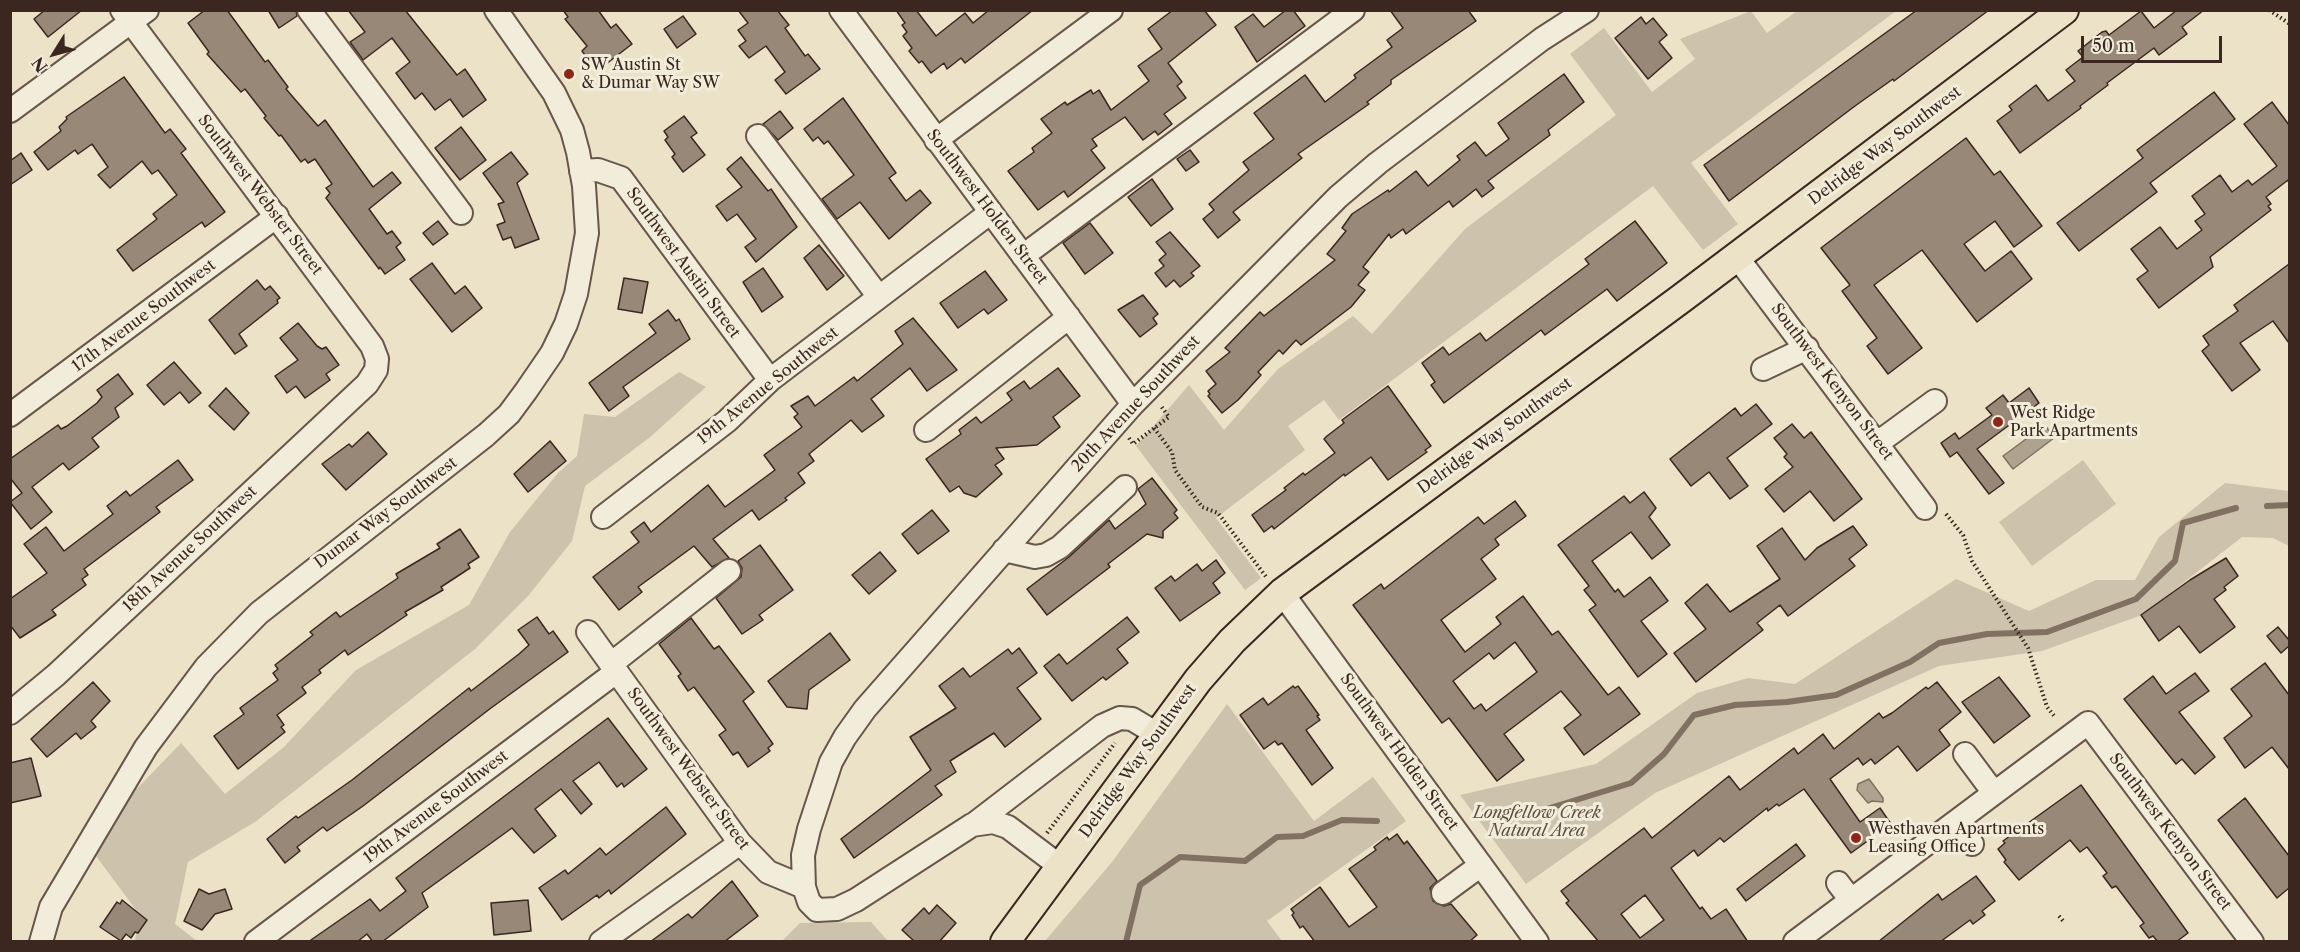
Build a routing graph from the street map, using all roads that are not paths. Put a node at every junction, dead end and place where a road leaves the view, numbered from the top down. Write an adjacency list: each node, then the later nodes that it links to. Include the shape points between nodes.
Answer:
1 (309, 10): 15 (street)
2 (496, 10): 13 (street, Dumar Way Southwest, via 554,93 572,130)
3 (1111, 10): 12 (street)
4 (1353, 10): 17 (street)
5 (1587, 10): 9 (street, 20th Avenue Southwest)
6 (2064, 10): 18 (main road, Delridge Way Southwest)
7 (134, 14): 10 (street); 16 (street, Southwest Webster Street)
8 (851, 14): 12 (street, Southwest Holden Street)
9 (1556, 19): 26 (street, 20th Avenue Southwest, via 1338,197)
10 (10, 111)
11 (758, 136): 19 (street)
12 (936, 140): 14 (street, Southwest Holden Street)
13 (581, 171): 23 (street, Southwest Austin Street, via 598,170 621,178); 50 (street, Dumar Way Southwest, via 587,233 576,294 552,353 526,391 486,435 259,613 206,667 140,757 51,908)
14 (991, 212): 17 (street, Southwest Holden Street); 19 (street, 19th Avenue Southwest)
15 (461, 213)
16 (277, 216): 24 (street, Southwest Webster Street, via 372,346 376,370); 27 (street, 17th Avenue Southwest)
17 (1023, 256): 20 (street, Southwest Holden Street)
18 (1737, 257): 21 (street, Southwest Kenyon Street); 35 (main road, Delridge Way Southwest)
19 (879, 297): 23 (street, 19th Avenue Southwest)
20 (1069, 317): 26 (street, Southwest Holden Street); 28 (street)
21 (1807, 348): 22 (street); 29 (street, Southwest Kenyon Street)
22 (1763, 369)
23 (770, 380): 32 (street, 19th Avenue Southwest, via 727,421)
24 (367, 384): 38 (street, 18th Avenue Southwest, via 56,675)
25 (1935, 401): 29 (street)
26 (1133, 404): 33 (street, 20th Avenue Southwest)
27 (10, 415)
28 (926, 430)
29 (1879, 442): 31 (street, Southwest Kenyon Street)
30 (1125, 487): 33 (street, via 1046,555 1035,557)
31 (1936, 511)
32 (603, 517)
33 (1004, 550): 48 (street, 20th Avenue Southwest, via 864,709 845,737 831,762 809,829 803,855)
34 (729, 571): 37 (street, 19th Avenue Southwest)
35 (1274, 586): 39 (main road, Delridge Way Southwest); 46 (street, Southwest Holden Street)
36 (588, 632): 37 (street, Southwest Webster Street)
37 (614, 668): 44 (street, Southwest Webster Street); 51 (street, 19th Avenue Southwest)
38 (10, 713)
39 (1157, 734): 43 (street, via 1132,719 1119,718 1102,726); 47 (main road, Delridge Way Southwest)
40 (1965, 754): 41 (street)
41 (1994, 793): 42 (street); 56 (street, Southwest Kenyon Street, via 2088,723)
42 (1956, 822): 45 (street); 55 (street, via 1845,891)
43 (972, 825): 47 (street, via 993,822 1008,827); 48 (street, via 837,909 817,910 809,902)
44 (740, 843): 48 (street, Southwest Webster Street, via 768,872); 52 (street)
45 (1972, 844)
46 (1481, 865): 49 (street); 54 (street, Southwest Holden Street)
47 (1061, 867): 53 (main road, Delridge Way Southwest)
48 (804, 887)
49 (1443, 893)
50 (41, 942)
51 (256, 942)
52 (601, 942)
53 (1005, 942)
54 (1537, 942)
55 (1795, 942)
56 (2252, 942)

